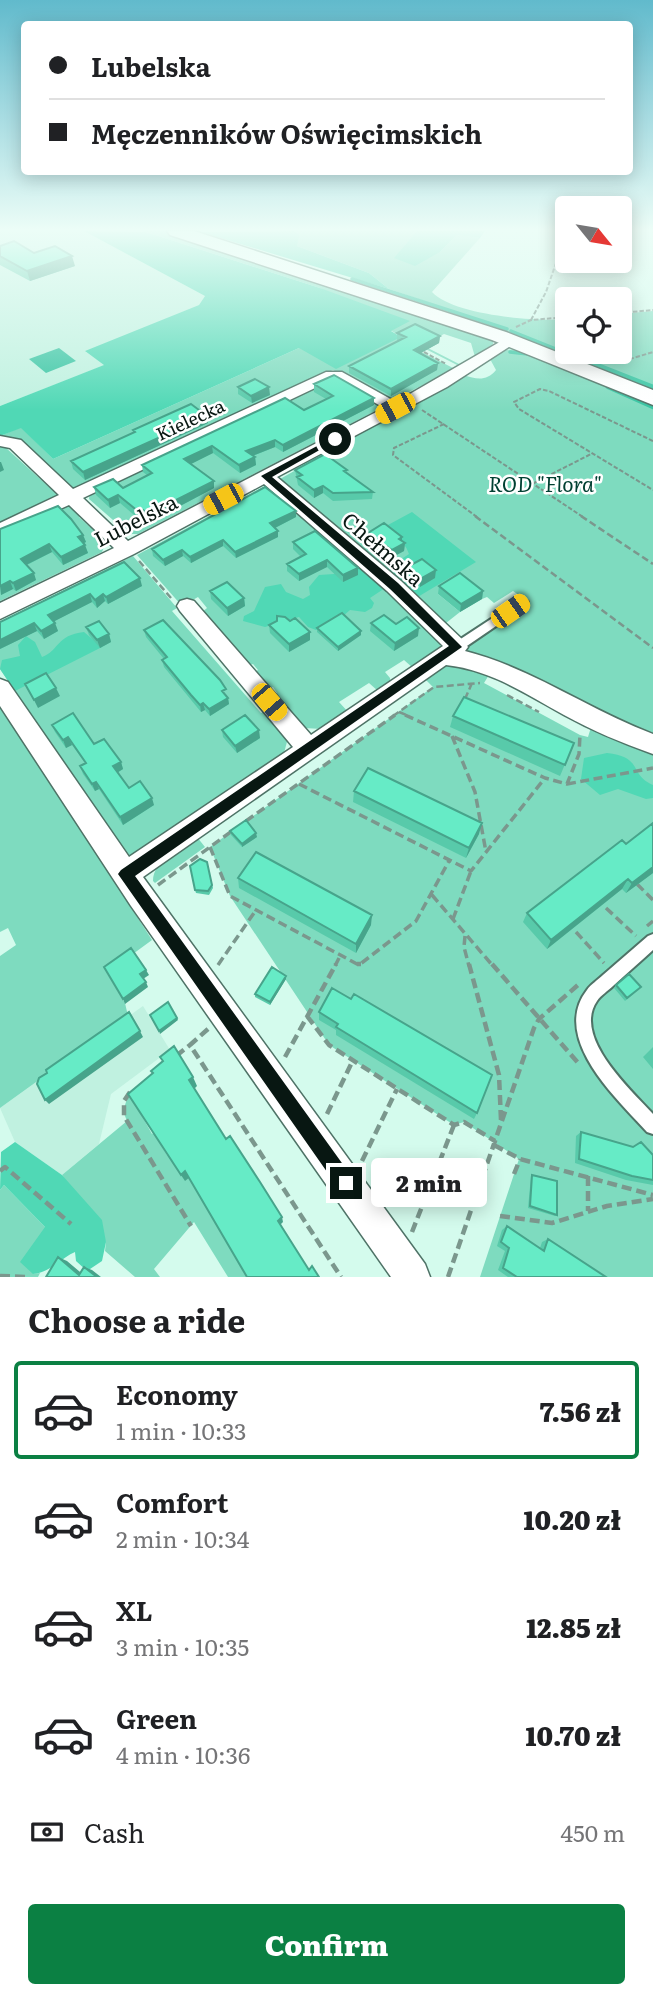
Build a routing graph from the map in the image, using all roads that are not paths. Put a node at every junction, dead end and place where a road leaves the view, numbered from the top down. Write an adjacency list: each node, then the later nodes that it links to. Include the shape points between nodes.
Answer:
1 (359, 291): 2 (main road)
2 (504, 338): 3 (main road); 4 (street, Lubelska, via 463,371)
3 (653, 398)
4 (401, 404): 6 (street, Lubelska); 7 (street, Kielecka, via 331,375)
5 (2, 440): 7 (street, via 15,444)
6 (265, 476): 9 (street, Lubelska); 13 (street, Chełmska, via 400,591)
7 (71, 496): 8 (street, Kielecka); 9 (street)
8 (0, 530)
9 (130, 552): 12 (street, Lubelska)
10 (523, 602): 13 (lane)
11 (187, 606): 16 (street)
12 (0, 612)
13 (451, 652): 15 (street, via 488,665 592,719); 16 (street)
14 (0, 688): 17 (street)
15 (653, 744)
16 (308, 748): 17 (street)
17 (133, 886): 20 (street)
18 (653, 941): 19 (lane, via 592,995 583,1028 599,1064)
19 (653, 1126)
20 (412, 1277)

